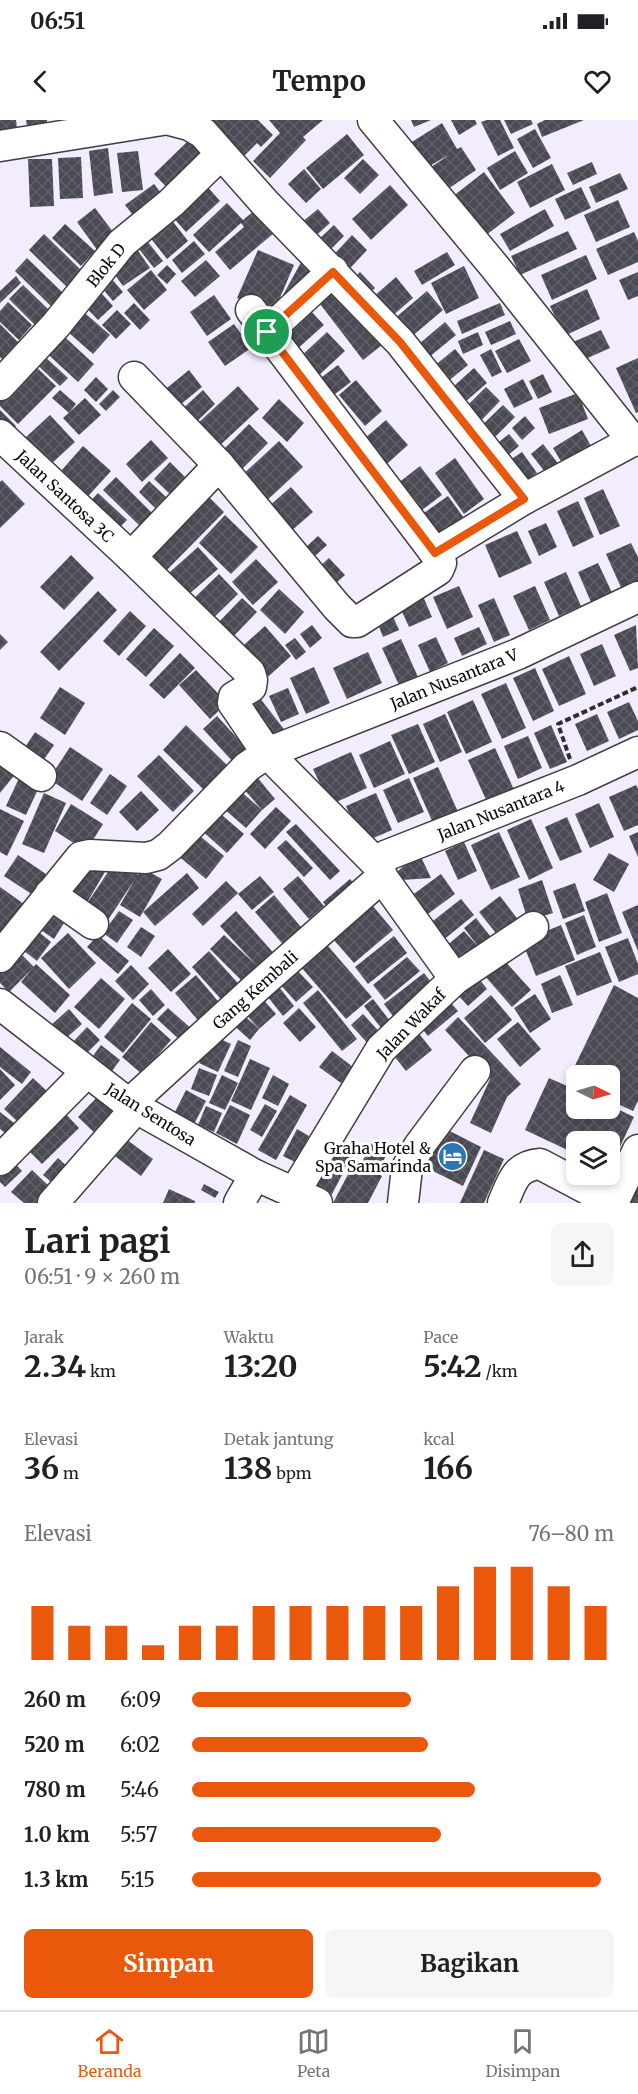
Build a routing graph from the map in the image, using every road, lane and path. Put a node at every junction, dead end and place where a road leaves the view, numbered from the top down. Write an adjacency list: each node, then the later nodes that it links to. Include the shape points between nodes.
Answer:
1 (162, 120): 4 (street)
2 (170, 120): 5 (street, via 203,133)
3 (372, 120): 10 (street, via 494,266)
4 (0, 146)
5 (221, 154): 6 (street); 8 (street, Blok D, via 171,203 122,243 56,325)
6 (333, 272): 12 (street, via 400,342); 13 (street, via 259,321)
7 (134, 377): 11 (street)
8 (0, 385)
9 (0, 435): 14 (street, Jalan Santosa 3C)
10 (634, 447): 12 (street)
11 (219, 465): 13 (street, via 352,622 438,570 441,563); 14 (street)
12 (524, 499): 13 (street)
13 (435, 553)
14 (131, 557): 18 (street, Jalan Santosa 3C, via 250,673 251,687 234,698 233,703)
15 (638, 597): 18 (street, Jalan Nusantara V, via 518,654)
16 (638, 687): 21 (path, via 558,724)
17 (0, 747): 20 (street)
18 (267, 753): 22 (street); 23 (street, Jalan Nusantara V, via 247,767 158,855 81,858)
19 (638, 753): 21 (street, Jalan Nusantara 4)
20 (41, 776)
21 (578, 780): 22 (street, Jalan Nusantara 4, via 385,856)
22 (381, 872): 27 (street); 31 (street, Gang Kembali)
23 (50, 894): 24 (street); 26 (street, Jalan Nusantara V)
24 (93, 924)
25 (533, 927): 27 (street, Jalan Wakaf)
26 (0, 957)
27 (455, 979): 35 (street, Jalan Wakaf, via 381,1049)
28 (0, 1004): 30 (street, Jalan Sentosa)
29 (475, 1071): 38 (street, via 419,1146 407,1168)
30 (86, 1073): 31 (street, Jalan Sentosa); 33 (street)
31 (133, 1106): 34 (street, Jalan Sentosa); 36 (street, Gang Kembali)
32 (638, 1150): 40 (street)
33 (0, 1160)
34 (255, 1175): 35 (street, Jalan Sentosa); 37 (street)
35 (305, 1198)
36 (53, 1203)
37 (239, 1203)
38 (402, 1203)
39 (503, 1203): 40 (street, via 512,1180 521,1170 540,1164)
40 (614, 1203)

